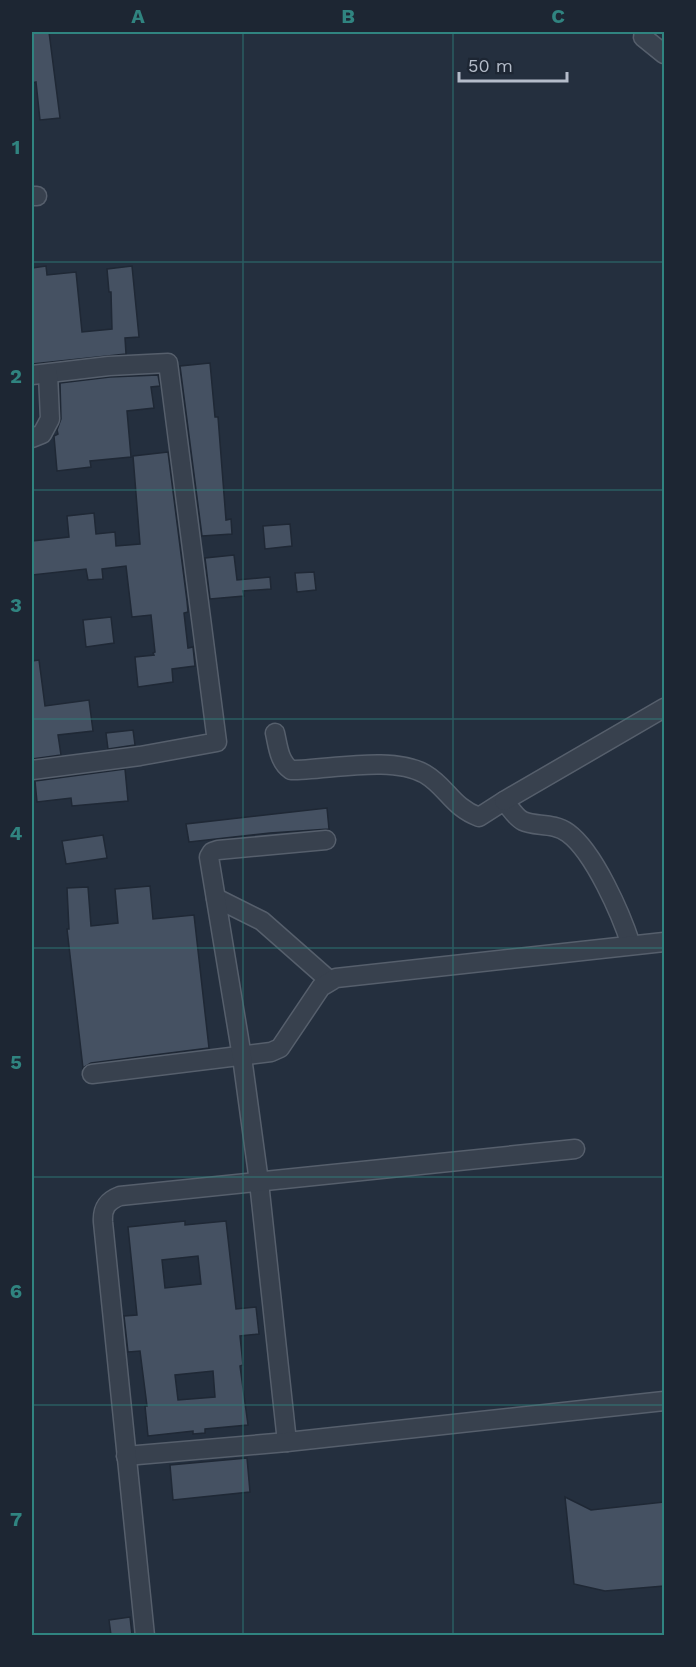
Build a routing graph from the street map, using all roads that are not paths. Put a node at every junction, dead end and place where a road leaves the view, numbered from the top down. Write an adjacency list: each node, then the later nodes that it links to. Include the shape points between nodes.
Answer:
1 (643, 38): 2 (street)
2 (664, 54)
3 (40, 375): 4 (street, via 50,419 42,434); 7 (street, via 168,363 217,742)
4 (32, 438)
5 (664, 708): 8 (street)
6 (274, 733): 8 (street, via 281,758 291,770 399,765 425,774 463,810 479,817)
7 (32, 770)
8 (504, 801): 12 (street, via 523,821 558,828 576,841 621,915)
9 (326, 840): 10 (street, via 213,852 209,863)
10 (216, 898): 13 (street, via 262,921); 14 (street)
11 (664, 942): 12 (street)
12 (631, 945): 13 (street)
13 (329, 980): 14 (street, via 280,1048)
14 (243, 1057): 15 (street); 17 (street)
15 (92, 1074)
16 (575, 1149): 17 (street)
17 (259, 1182): 19 (street); 20 (street, via 120,1196 105,1208 103,1222)
18 (664, 1401): 19 (street)
19 (287, 1442): 20 (street)
20 (126, 1456): 21 (street)
21 (145, 1635)

